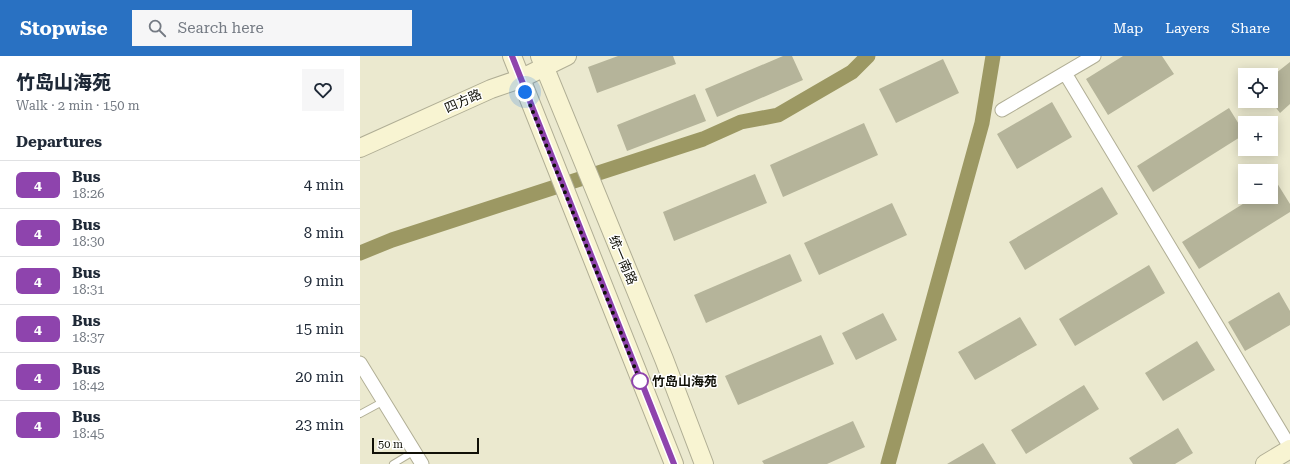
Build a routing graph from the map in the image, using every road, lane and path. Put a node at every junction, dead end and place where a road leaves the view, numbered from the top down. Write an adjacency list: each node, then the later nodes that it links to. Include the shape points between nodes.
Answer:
1 (512, 56): 6 (main road)
2 (566, 56): 4 (main road, 四方路)
3 (1094, 56): 5 (street)
4 (542, 62): 6 (main road, 四方路); 17 (main road, 统一南路, via 664,359)
5 (1065, 74): 7 (street); 12 (street)
6 (520, 79): 8 (main road, 四方路, via 491,89); 16 (main road)
7 (1002, 110)
8 (360, 148)
9 (360, 363): 10 (street)
10 (384, 401): 11 (lane); 13 (street)
11 (360, 414)
12 (1290, 448): 18 (main road)
13 (413, 452): 14 (lane); 15 (street)
14 (393, 464)
15 (422, 464)
16 (674, 464)
17 (704, 464)
18 (1265, 464)

